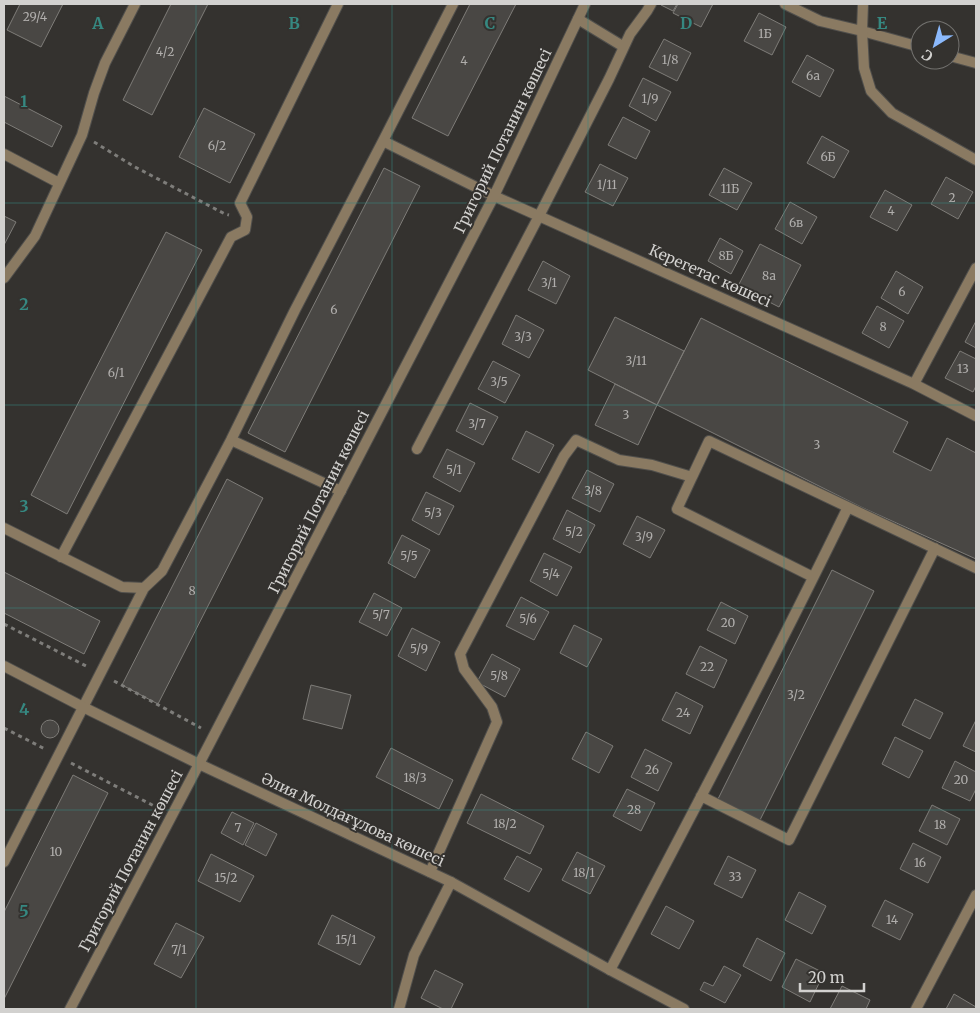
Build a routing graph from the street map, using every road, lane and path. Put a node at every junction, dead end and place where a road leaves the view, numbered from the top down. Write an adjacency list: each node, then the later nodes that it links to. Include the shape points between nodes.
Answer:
1 (135, 4): 14 (street, via 105,63)
2 (338, 4): 21 (street, via 240,203)
3 (453, 4): 15 (street)
4 (586, 4): 8 (street, Григорий Потанин көшесі)
5 (651, 4): 11 (street)
6 (785, 4): 9 (street, via 820,21)
7 (863, 4): 9 (street)
8 (578, 19): 11 (street); 19 (street, Григорий Потанин көшесі)
9 (862, 31): 10 (street); 17 (street, via 864,68 871,91 892,113)
10 (910, 44)
11 (624, 47): 20 (street)
12 (960, 59): 13 (street)
13 (976, 63)
14 (82, 135): 18 (street); 21 (path, via 225,214)
15 (383, 141): 19 (street, Керегетас көшесі); 26 (street)
16 (4, 154): 18 (street)
17 (976, 160)
18 (60, 182): 23 (street, via 35,236)
19 (494, 196): 20 (street, Керегетас көшесі); 29 (street, Григорий Потанин көшесі)
20 (540, 216): 24 (street, Керегетас көшесі); 27 (street)
21 (247, 217): 33 (street, via 245,230 231,236)
22 (976, 268): 24 (street)
23 (4, 276)
24 (914, 384): 25 (street, Керегетас көшесі)
25 (976, 416)
26 (231, 440): 29 (street); 36 (street, via 162,571)
27 (417, 448)
28 (692, 477): 30 (street, via 709,441); 35 (street, via 677,509); 45 (street, via 652,465 619,460 576,440 564,456 460,654 464,669 492,707 497,722)
29 (342, 491): 41 (street, Григорий Потанин көшесі)
30 (848, 507): 32 (street); 35 (street)
31 (4, 528): 33 (street)
32 (935, 548): 34 (street); 42 (street, via 789,840)
33 (61, 557): 36 (street, via 122,588)
34 (976, 568)
35 (814, 577): 42 (street)
36 (144, 588): 38 (street)
37 (4, 666): 38 (street, Әлия Молдағұлова көшесі)
38 (83, 707): 40 (street); 41 (street, Әлия Молдағұлова көшесі)
39 (4, 728): 40 (path)
40 (58, 756): 43 (path); 44 (street)
41 (199, 764): 43 (street, Григорий Потанин көшесі); 45 (street, Әлия Молдағұлова көшесі)
42 (701, 796): 48 (street)
43 (172, 816): 49 (street, Григорий Потанин көшесі)
44 (4, 862)
45 (430, 872): 46 (street, Әлия Молдағұлова көшесі)
46 (451, 882): 48 (street, Әлия Молдағұлова көшесі); 50 (street, via 414,955)
47 (976, 895): 52 (street)
48 (610, 970): 51 (street, Әлия Молдағұлова көшесі)
49 (70, 1009)
50 (399, 1009)
51 (684, 1009)
52 (916, 1009)

